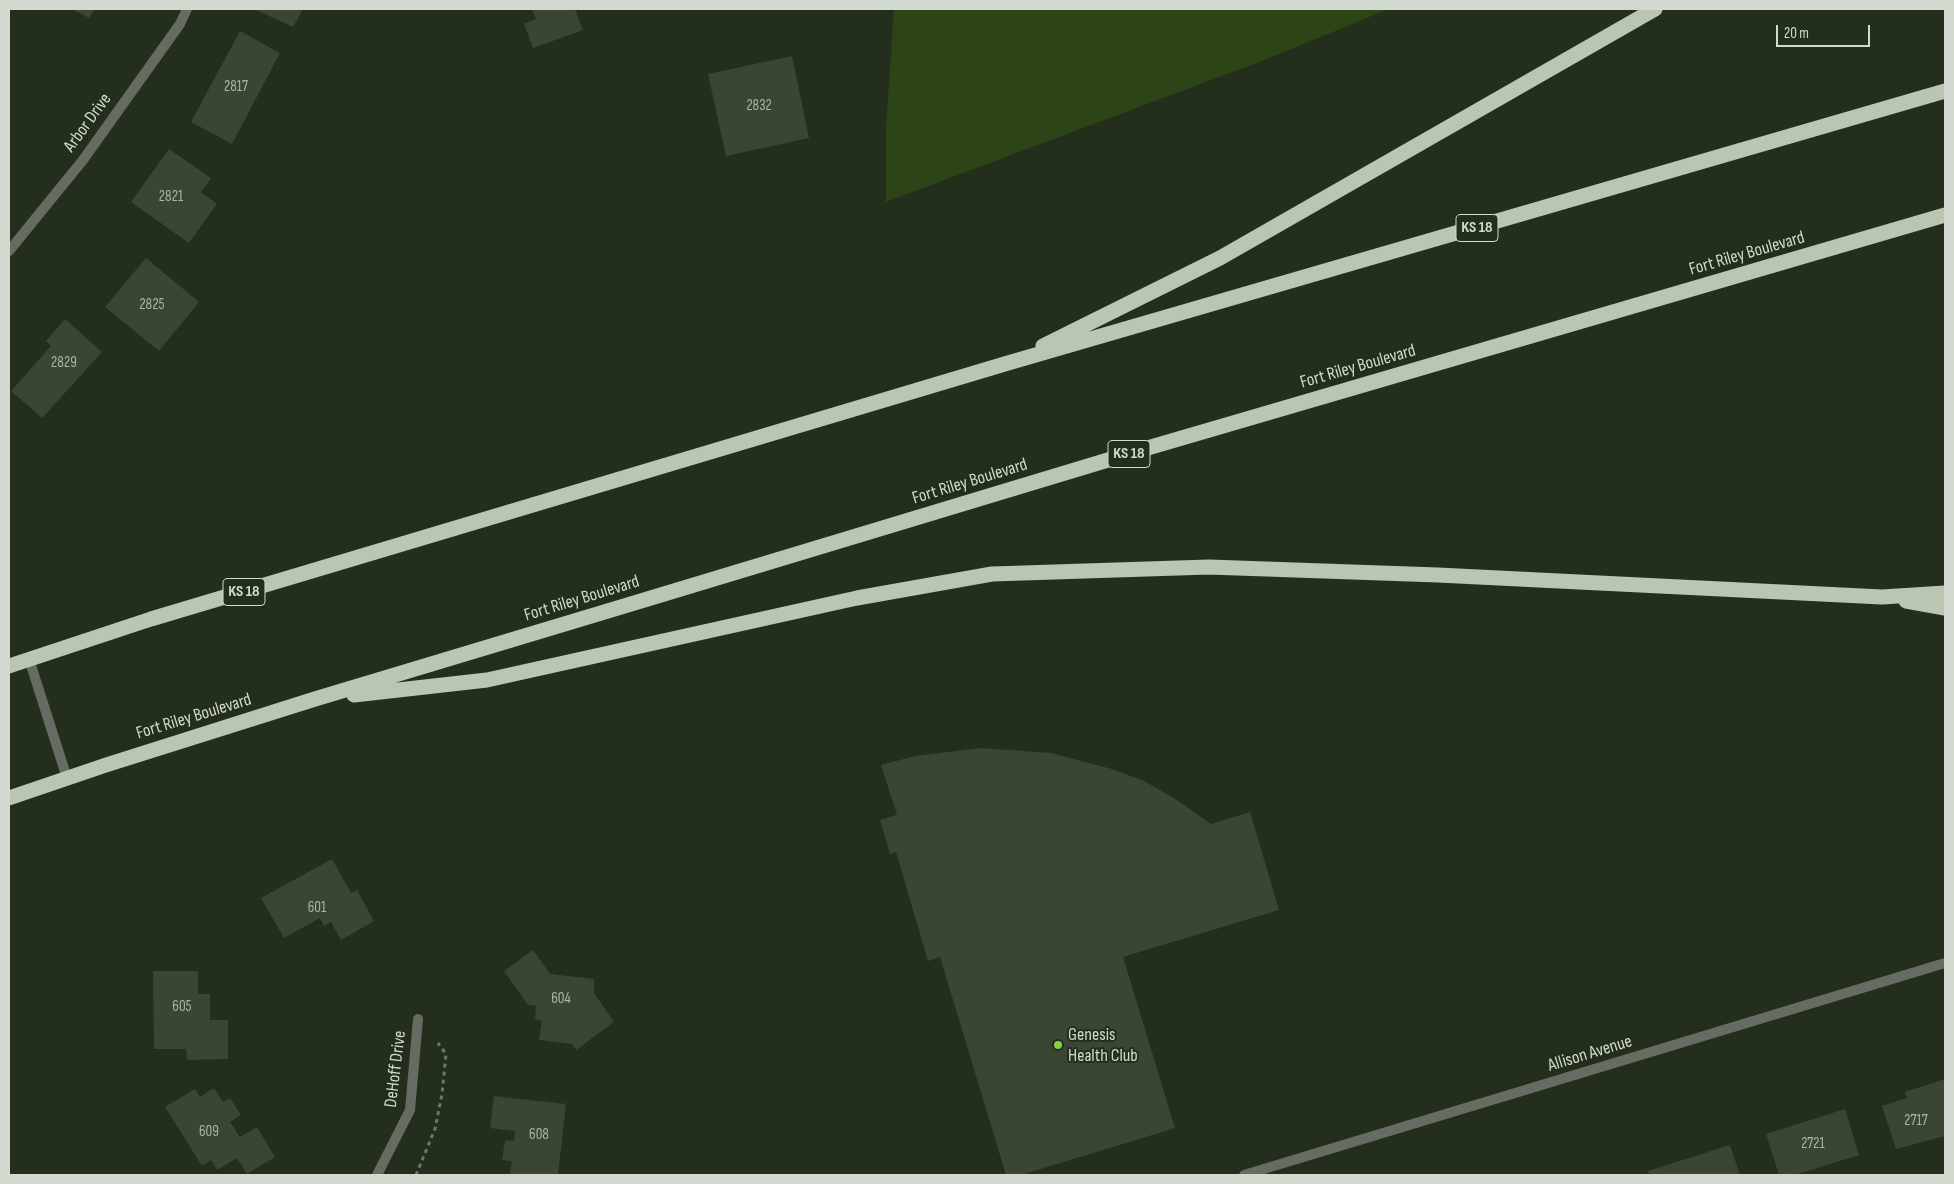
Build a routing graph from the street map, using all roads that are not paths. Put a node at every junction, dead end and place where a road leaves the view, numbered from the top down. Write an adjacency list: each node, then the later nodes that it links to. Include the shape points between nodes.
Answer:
1 (187, 9): 5 (street, Arbor Drive, via 180,24 83,160)
2 (1655, 9): 6 (highway, via 1220,258)
3 (1945, 92): 6 (highway, KS 18)
4 (1945, 215): 12 (highway, Fort Riley Boulevard / KS 18, via 1151,447)
5 (9, 251)
6 (1008, 363): 10 (highway, KS 18, via 169,613)
7 (1945, 593): 8 (highway)
8 (1882, 597): 9 (highway); 12 (highway, via 1209,567 992,574 857,598 487,680)
9 (1945, 608)
10 (29, 659): 11 (highway, KS 18); 13 (street)
11 (9, 664)
12 (315, 699): 13 (highway, Fort Riley Boulevard / KS 18)
13 (67, 778): 14 (highway, Fort Riley Boulevard / KS 18)
14 (9, 798)
15 (1945, 963): 18 (street, Allison Avenue)
16 (418, 1019): 17 (street, DeHoff Drive, via 410,1110)
17 (377, 1175)
18 (1244, 1175)

